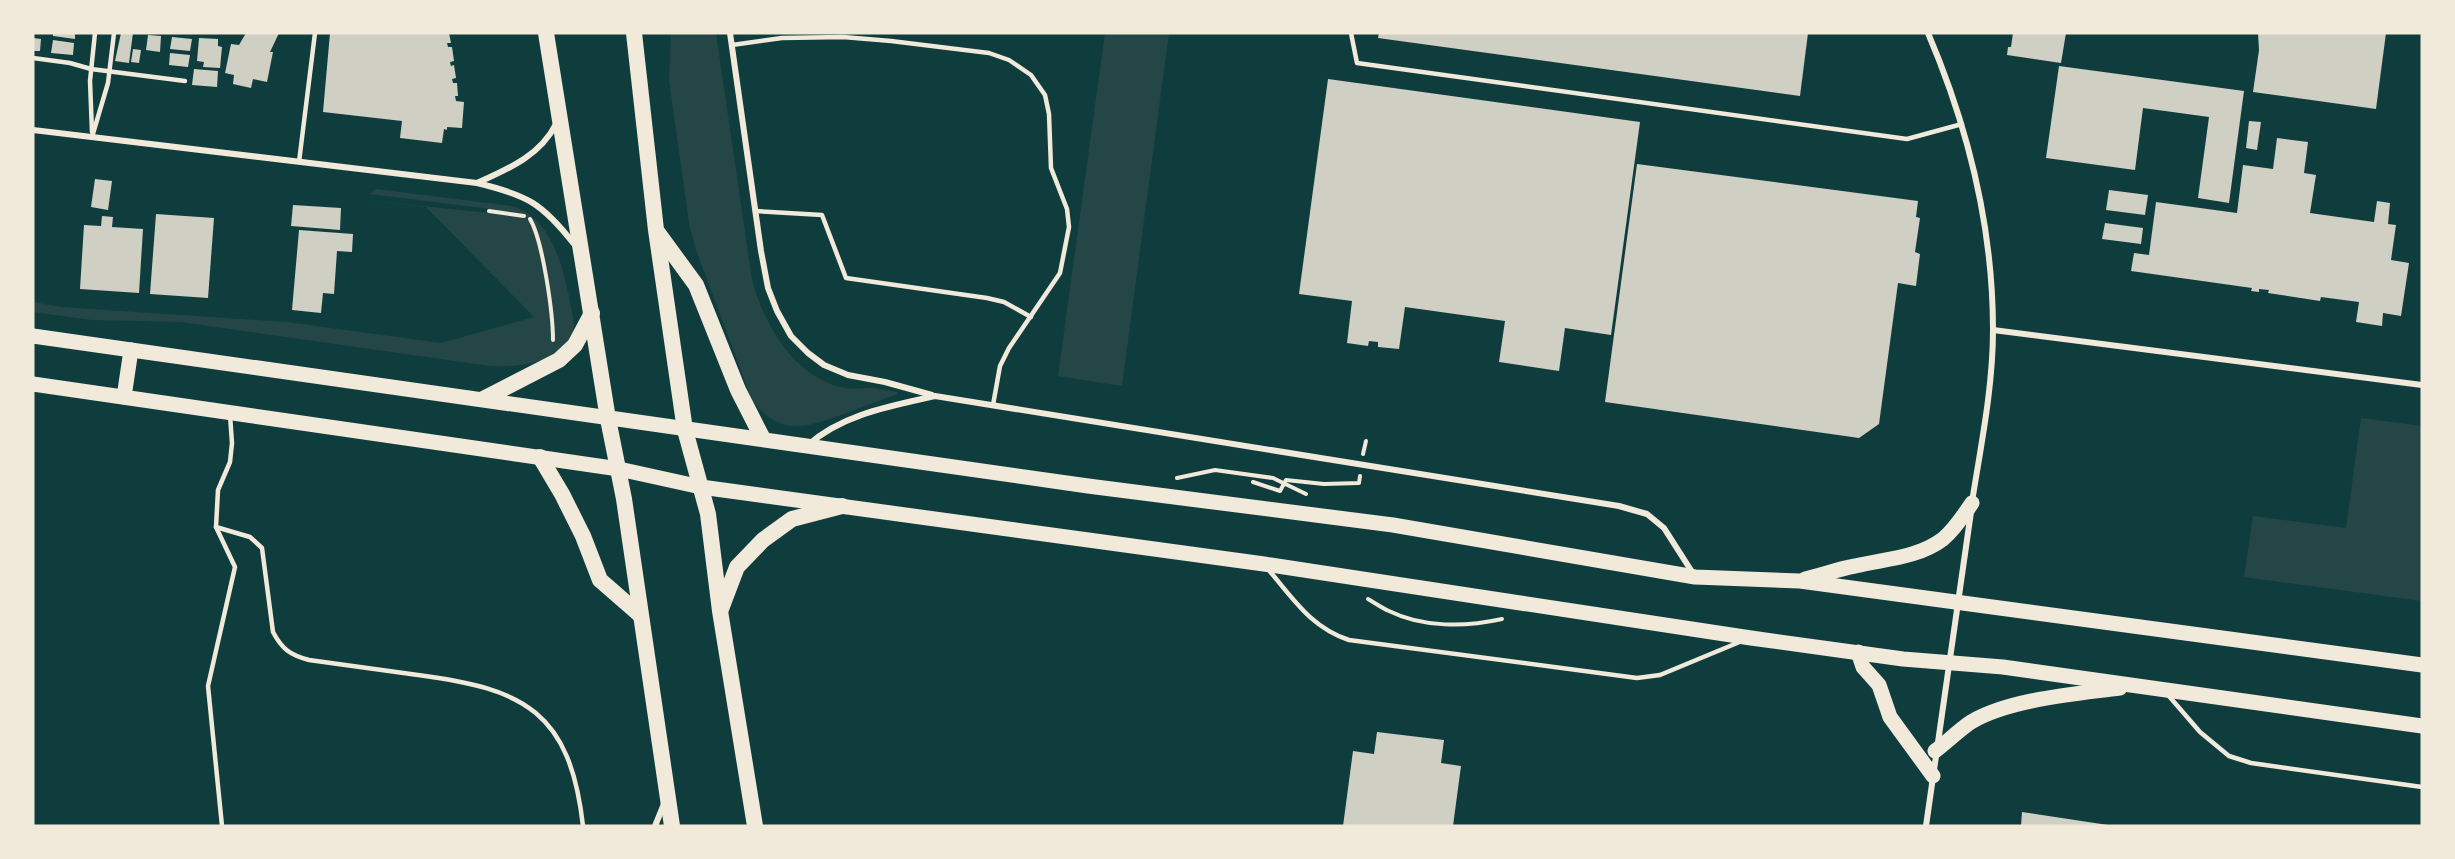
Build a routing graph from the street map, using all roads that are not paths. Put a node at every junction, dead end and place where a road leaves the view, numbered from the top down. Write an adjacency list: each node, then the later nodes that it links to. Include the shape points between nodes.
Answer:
1 (95, 33): 11 (lane)
2 (114, 33): 12 (lane)
3 (315, 33): 18 (lane)
4 (546, 33): 14 (highway)
5 (634, 33): 21 (highway)
6 (730, 33): 9 (street)
7 (1351, 33): 15 (lane, via 1357,63 1907,139)
8 (1928, 33): 15 (street)
9 (732, 45): 20 (street); 24 (lane, via 782,38 891,41 989,53 1009,60 1031,75 1045,95 1052,168 1067,209 1069,227 1060,273)
10 (33, 58): 11 (lane)
11 (91, 69): 12 (lane); 17 (lane)
12 (110, 71): 13 (lane); 17 (lane)
13 (185, 81)
14 (559, 118): 19 (street, via 541,145 521,162); 22 (highway)
15 (1962, 124): 25 (street, via 1978,186 1990,261)
16 (33, 130): 17 (street)
17 (92, 137): 18 (street)
18 (299, 162): 19 (street)
19 (477, 183): 22 (street, via 536,203 556,220)
20 (755, 211): 24 (lane, via 822,215 846,278 987,298 1004,302); 30 (street, via 768,288 791,336 824,364 848,375)
21 (656, 230): 36 (highway); 37 (highway, via 696,285 738,390)
22 (583, 255): 23 (highway)
23 (592, 313): 32 (highway, via 575,345 559,360); 35 (highway)
24 (1031, 317): 33 (lane, via 1000,366)
25 (1993, 330): 29 (street); 42 (street, via 1988,398)
26 (33, 336): 27 (main road)
27 (131, 350): 31 (main road); 32 (main road)
28 (34, 384): 31 (main road)
29 (2422, 385)
30 (935, 396): 33 (street); 38 (street, via 888,406 836,424)
31 (124, 397): 34 (main road)
32 (483, 399): 35 (main road)
33 (993, 405): 46 (street, via 1618,506 1647,514 1664,528)
34 (230, 412): 39 (main road); 44 (lane, via 230,462 218,490)
35 (609, 419): 36 (main road); 40 (highway)
36 (685, 430): 37 (main road); 41 (highway)
37 (763, 439): 38 (main road)
38 (807, 445): 46 (main road, via 1393,525)
39 (540, 457): 40 (main road); 50 (highway, via 583,536 600,580)
40 (619, 469): 41 (main road); 50 (highway)
41 (701, 487): 43 (main road); 49 (highway)
42 (1972, 503): 47 (main road, via 1958,525 1927,548); 48 (street)
43 (842, 506): 45 (main road); 49 (highway, via 792,519 763,540 737,567)
44 (216, 527): 63 (lane, via 235,567 208,686); 64 (lane, via 250,537 262,549 273,632 290,655 474,683 502,691 525,704 560,741 572,765)
45 (1264, 564): 51 (main road); 51 (lane, via 1316,624 1333,635 1359,642 1637,678 1660,675)
46 (1695, 576): 47 (main road)
47 (1800, 581): 48 (main road)
48 (1956, 602): 53 (street); 54 (main road)
49 (720, 611): 62 (highway)
50 (639, 614): 61 (highway)
51 (1750, 638): 52 (main road)
52 (1858, 652): 53 (main road); 59 (main road, via 1863,667 1879,685 1890,717)
53 (1949, 663): 55 (main road); 58 (street)
54 (2422, 665)
55 (2141, 686): 56 (main road); 58 (main road, via 2051,698 1996,712 1971,723)
56 (2163, 689): 57 (main road); 60 (lane, via 2200,732 2229,756 2251,763)
57 (2422, 726)
58 (1935, 751): 59 (street)
59 (1933, 776): 67 (street)
60 (2422, 787)
61 (668, 795): 65 (street); 66 (highway)
62 (755, 824)
63 (222, 826)
64 (583, 826)
65 (655, 826)
66 (672, 826)
67 (1926, 826)

